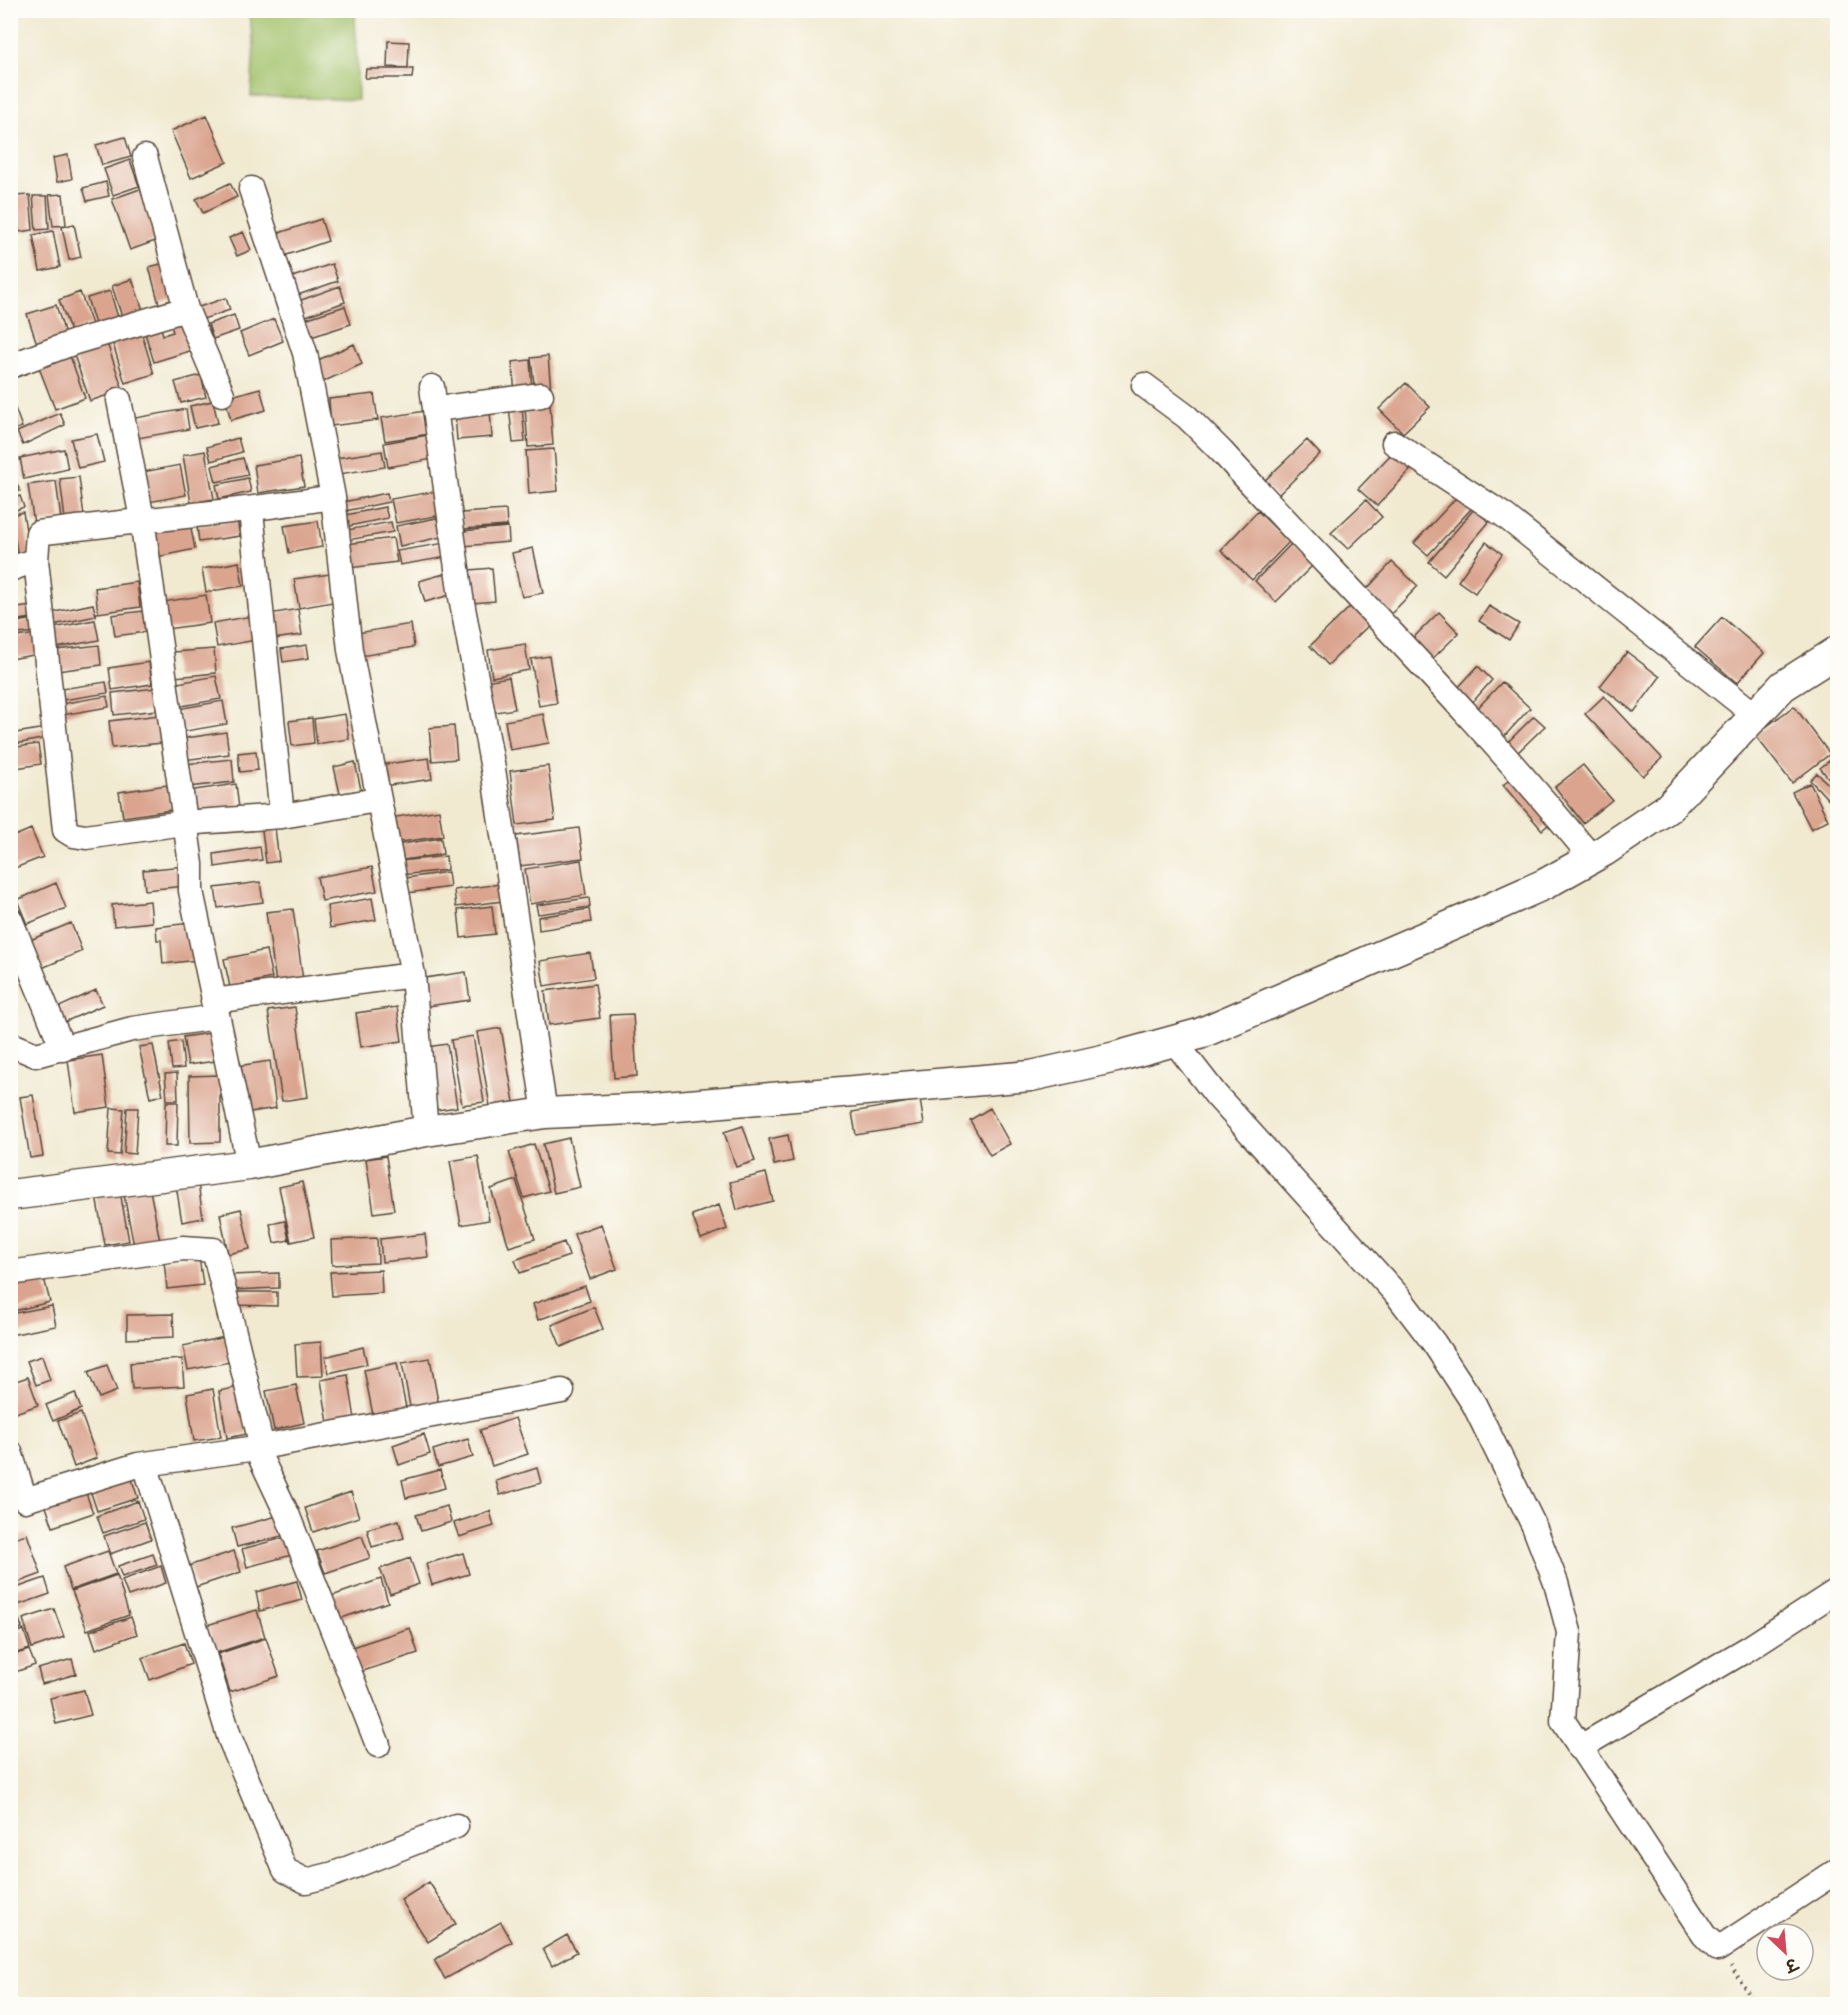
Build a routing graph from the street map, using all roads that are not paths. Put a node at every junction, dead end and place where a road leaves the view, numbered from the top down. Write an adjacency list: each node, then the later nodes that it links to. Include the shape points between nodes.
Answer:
1 (145, 157): 3 (street)
2 (251, 189): 10 (street, via 305,353)
3 (186, 309): 4 (street); 6 (street)
4 (10, 366)
5 (1144, 385): 20 (street, via 1187,417 1222,452 1490,738)
6 (222, 394)
7 (541, 395): 27 (street, via 434,398 461,597 493,769)
8 (119, 399): 12 (street)
9 (1394, 443): 16 (street, via 1505,516)
10 (333, 497): 11 (street); 17 (street, via 350,650)
11 (251, 511): 12 (street); 18 (street)
12 (142, 519): 13 (street, via 38,533); 19 (street)
13 (36, 560): 14 (street); 19 (street, via 65,830 86,837)
14 (10, 569)
15 (1838, 651): 16 (main road, via 1784,686)
16 (1755, 715): 20 (main road, via 1668,808)
17 (377, 800): 18 (street); 22 (street)
18 (282, 816): 19 (street)
19 (183, 823): 23 (street, via 191,864 191,891)
20 (1592, 858): 24 (main road, via 1464,921 1199,1034)
21 (10, 919): 26 (street)
22 (412, 975): 23 (street); 28 (street)
23 (215, 1009): 26 (street); 29 (street)
24 (1174, 1041): 27 (main road, via 1031,1076 665,1107); 38 (street, via 1216,1095 1398,1296 1474,1404 1556,1583 1569,1632 1563,1721)
25 (10, 1044): 26 (street, via 36,1055)
26 (63, 1049)
27 (545, 1113): 28 (main road)
28 (426, 1131): 29 (main road)
29 (249, 1165): 30 (main road)
30 (10, 1195)
31 (10, 1274): 33 (street, via 183,1248 214,1250 260,1439)
32 (562, 1391): 33 (street)
33 (256, 1448): 35 (street); 37 (street, via 287,1514)
34 (10, 1452): 35 (street, via 25,1500)
35 (145, 1464): 39 (street, via 230,1739 285,1870 306,1881 334,1874)
36 (1838, 1590): 38 (street, via 1749,1648)
37 (378, 1744)
38 (1579, 1748): 40 (street, via 1704,1935 1718,1949)
39 (456, 1826)
40 (1838, 1870)

